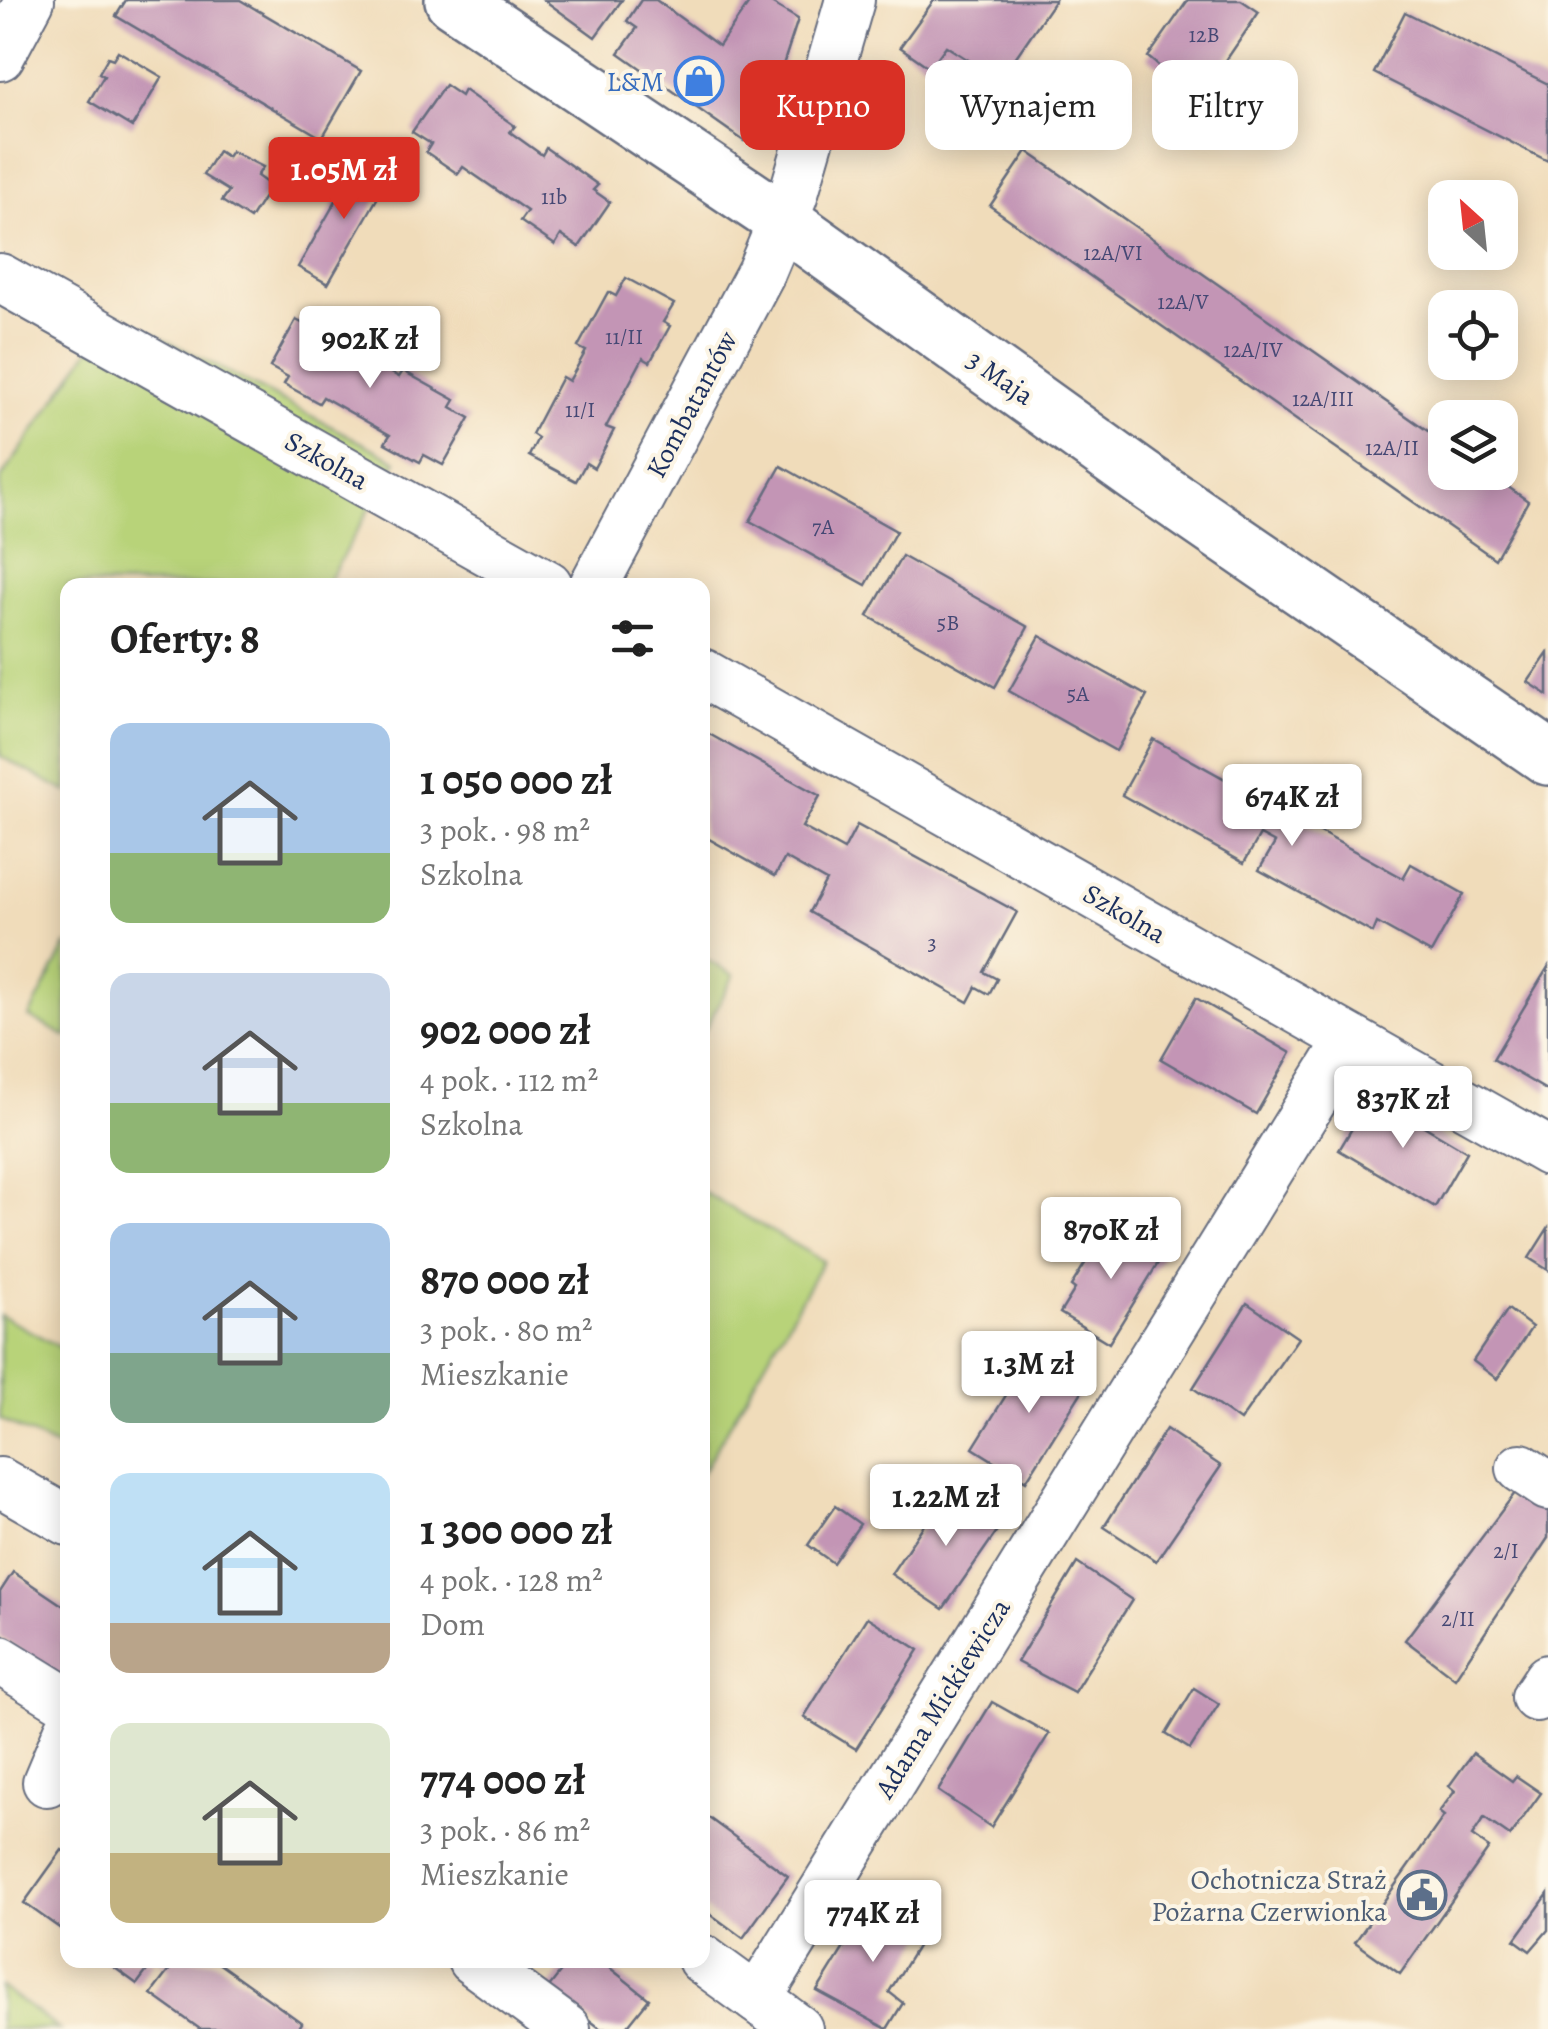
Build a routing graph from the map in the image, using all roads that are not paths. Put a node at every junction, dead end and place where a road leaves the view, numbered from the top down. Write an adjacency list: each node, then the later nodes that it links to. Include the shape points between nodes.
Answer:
1 (30, 0): 4 (street)
2 (452, 0): 5 (main road, 3 Maja)
3 (850, 0): 5 (street, Kombatantów)
4 (0, 56)
5 (782, 220): 8 (street, Kombatantów, via 761,272); 10 (main road, 3 Maja)
6 (0, 278): 7 (street, Szkolna)
7 (536, 578)
8 (598, 578)
9 (710, 678): 11 (street, Szkolna)
10 (1548, 757)
11 (1349, 1041): 12 (street, Szkolna); 21 (street, Adama Mickiewicza)
12 (1548, 1151)
13 (0, 1482): 14 (street)
14 (60, 1516)
15 (0, 1660): 16 (street)
16 (60, 1697)
17 (60, 1752): 18 (street)
18 (48, 1782)
19 (710, 1965): 21 (street)
20 (522, 1974): 22 (street)
21 (757, 1999): 23 (street)
22 (566, 2029)
23 (798, 2029)

